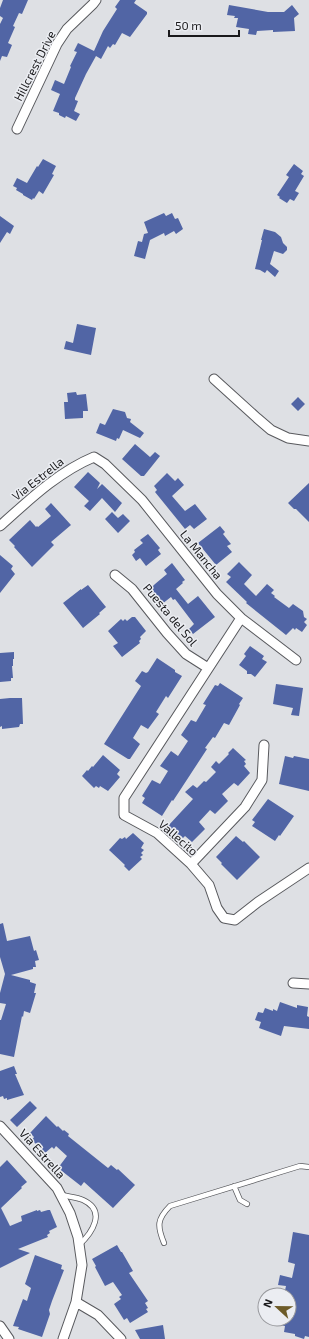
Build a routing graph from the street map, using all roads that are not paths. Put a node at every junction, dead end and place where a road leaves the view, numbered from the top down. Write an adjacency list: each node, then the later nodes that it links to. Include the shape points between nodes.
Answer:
1 (96, 0): 2 (street, Hillcrest Drive, via 67,29 57,44)
2 (17, 129)
3 (214, 379): 4 (street, via 271,430 288,438)
4 (309, 441)
5 (94, 457): 6 (street, Via Estrella, via 78,463 44,487); 8 (street, La Mancha, via 106,464 142,500 217,594)
6 (0, 526)
7 (115, 574): 10 (street, Puesta del Sol, via 132,589 186,654)
8 (241, 618): 9 (street, La Mancha); 10 (street, Vallecito)
9 (296, 660)
10 (208, 668): 12 (street, Vallecito, via 124,798 124,815 157,833)
11 (264, 745): 12 (street, via 262,780 245,807)
12 (190, 864): 13 (street, Vallecito, via 209,885 217,908 224,918 235,920)
13 (309, 868)
14 (293, 984): 15 (street)
15 (309, 984)
16 (0, 1126): 19 (street, Via Estrella)
17 (309, 1167): 18 (lane, via 300,1166)
18 (234, 1186): 20 (lane, via 240,1200); 21 (lane, via 170,1206 162,1214 158,1224)
19 (61, 1195): 22 (street, Via Estrella, via 70,1213); 22 (lane, via 83,1200 94,1211 95,1223)
20 (246, 1204)
21 (164, 1243)
22 (79, 1245): 23 (street, Via Estrella, via 82,1265)
23 (76, 1302): 26 (street, Via Estrella); 27 (street, via 98,1315)
24 (0, 1326): 25 (street)
25 (9, 1339)
26 (63, 1339)
27 (121, 1339)

